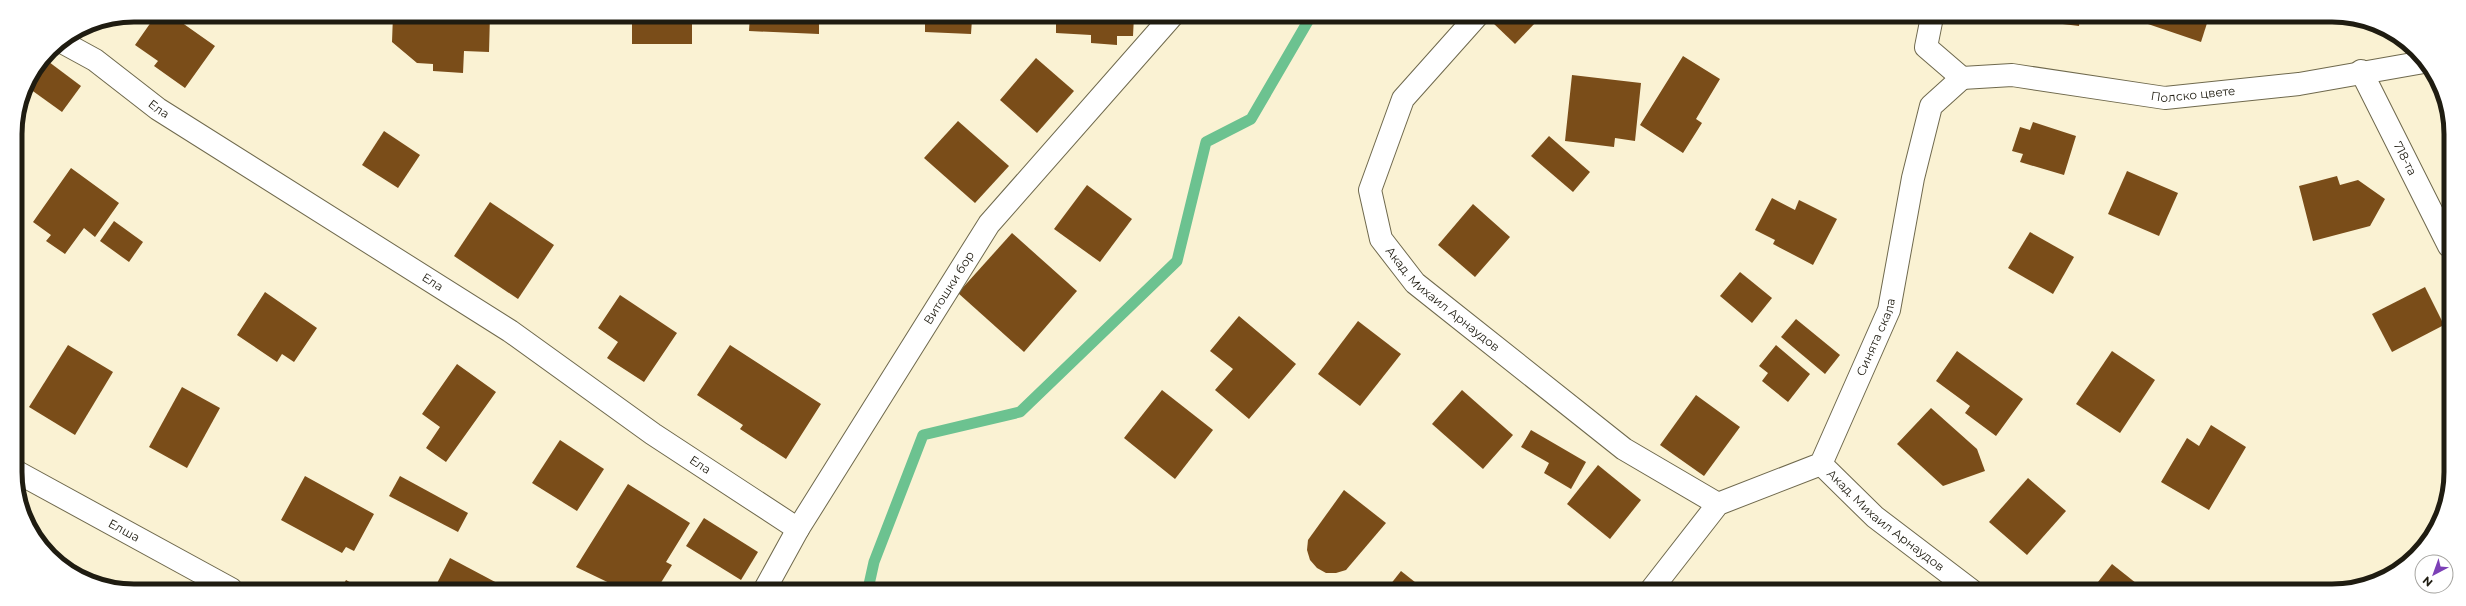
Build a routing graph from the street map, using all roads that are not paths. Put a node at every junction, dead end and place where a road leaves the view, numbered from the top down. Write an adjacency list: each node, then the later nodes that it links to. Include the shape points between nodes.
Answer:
1 (1167, 22): 12 (street, Витошки бор, via 989,224)
2 (1472, 22): 11 (street, Акад. Михаил Арнаудов, via 1403,99 1370,190 1381,239 1415,283 1624,449)
3 (1931, 22): 7 (street, via 1926,46)
4 (67, 45): 12 (street, Ела, via 95,60 158,109 510,331 653,434)
5 (2418, 63): 6 (street, Полско цвете)
6 (2361, 71): 7 (street, Полско цвете, via 2299,84 2164,98 2012,75); 8 (street, 718-та)
7 (1962, 78): 9 (street, Синята скала, via 1931,106 1913,178 1889,310)
8 (2444, 236)
9 (1821, 464): 11 (street); 16 (street, Акад. Михаил Арнаудов, via 1875,516)
10 (22, 475): 13 (street, Елша)
11 (1718, 504): 15 (street)
12 (798, 529): 14 (street, Витошки бор)
13 (222, 584)
14 (768, 584)
15 (1655, 584)
16 (1963, 584)

